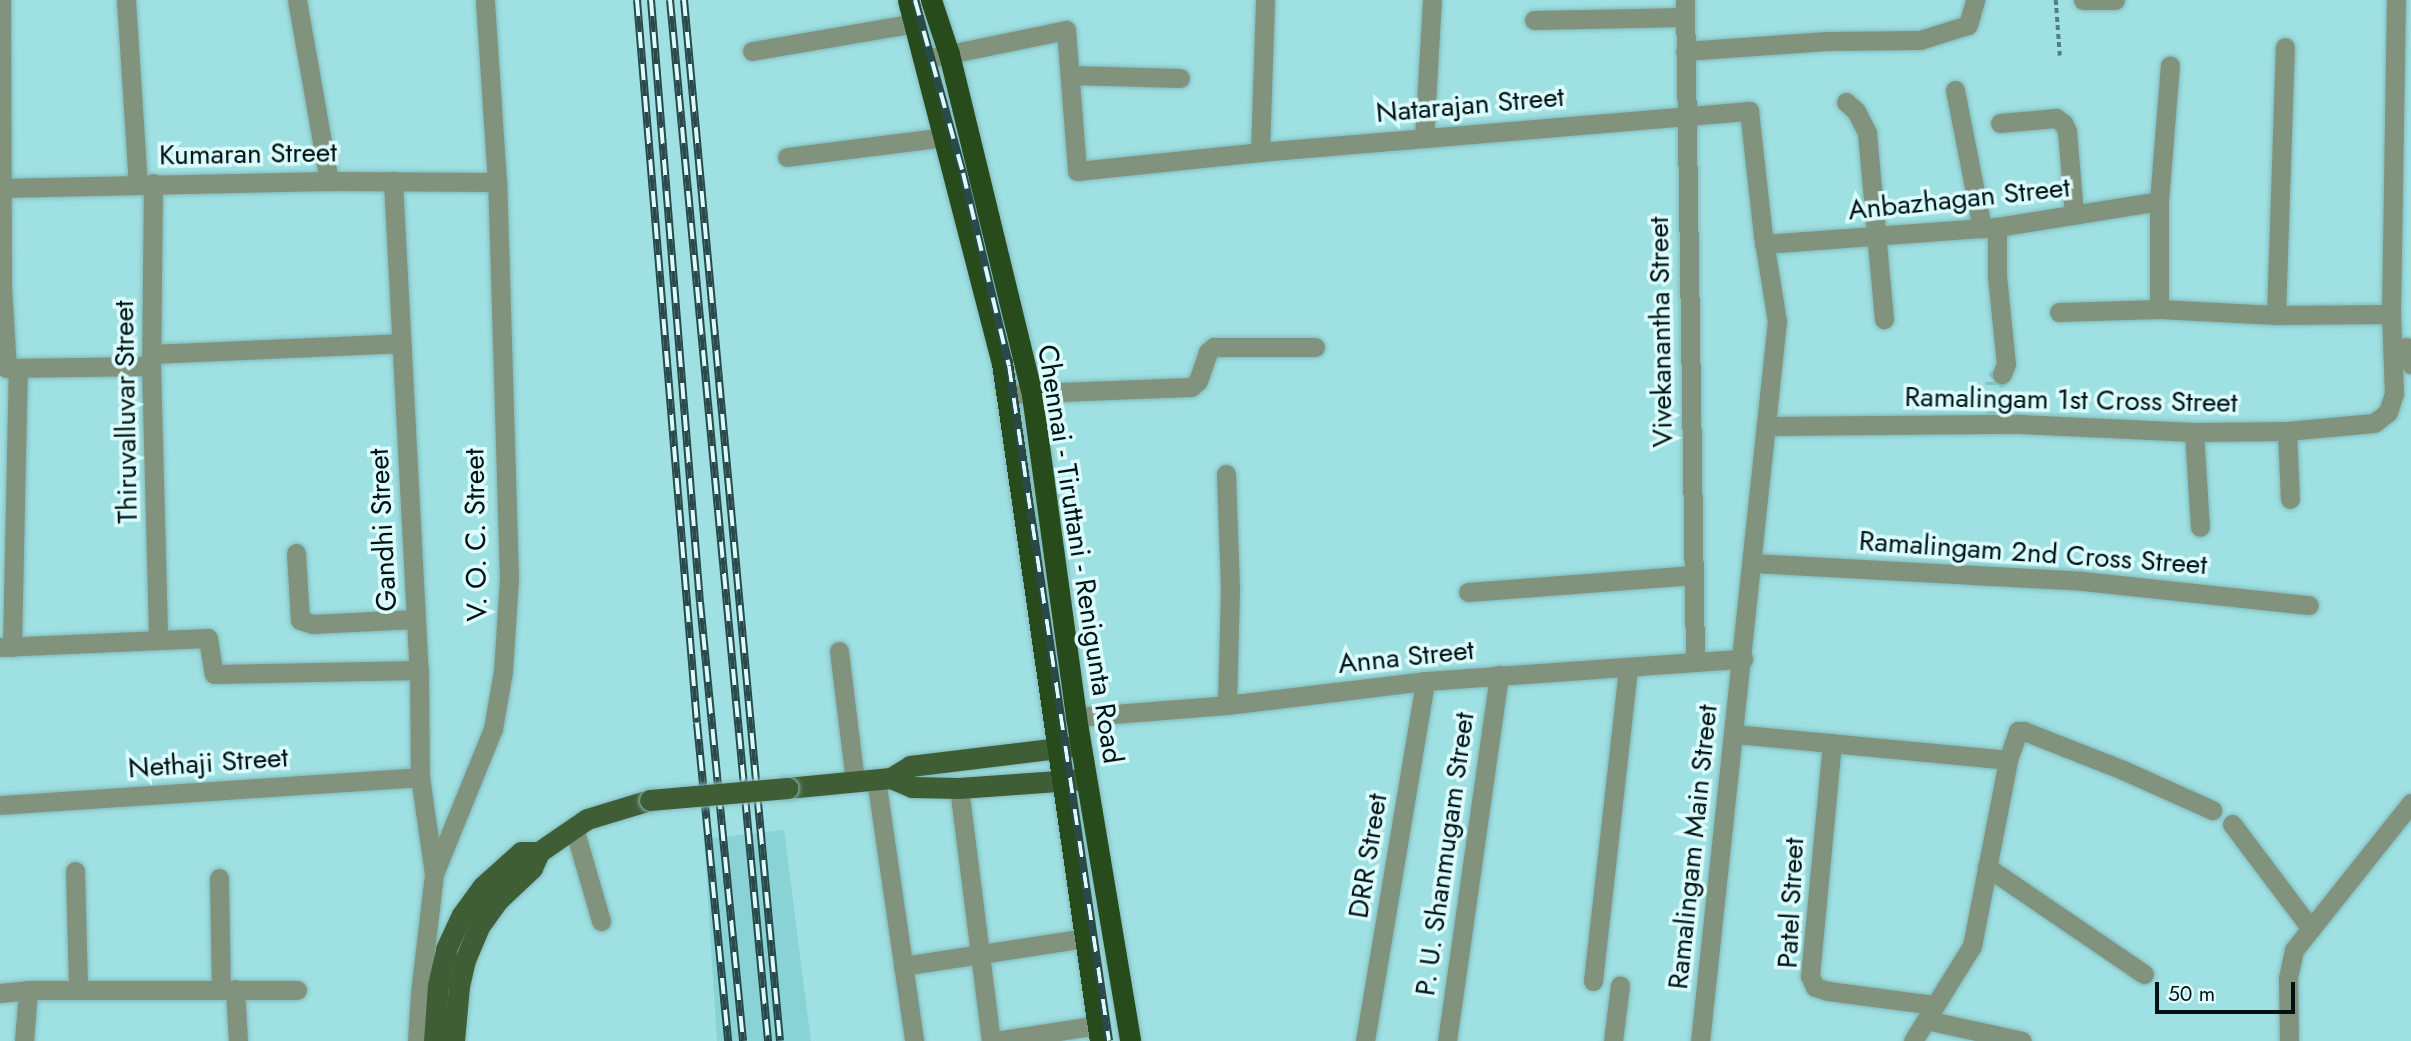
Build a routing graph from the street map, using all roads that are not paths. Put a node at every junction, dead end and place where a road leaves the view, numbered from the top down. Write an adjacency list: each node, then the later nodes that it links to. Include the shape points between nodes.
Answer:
1 (1, 0): 36 (street)
2 (126, 0): 35 (street, Thiruvalluvar Street)
3 (297, 0): 32 (street)
4 (485, 0): 34 (street, V. O. C. Street)
5 (908, 0): 15 (highway, Chennai - Tiruttani - Renigunta Road)
6 (931, 0): 19 (highway, Chennai - Tiruttani - Renigunta Road)
7 (1265, 0): 30 (street)
8 (1432, 0): 29 (street)
9 (1975, 0): 18 (street, via 1968,25 1920,40)
10 (2083, 0): 11 (street)
11 (2115, 0)
12 (2396, 0): 44 (street)
13 (1685, 8): 14 (street); 18 (street, Vivekanantha Street)
14 (1534, 20)
15 (915, 23): 17 (street); 20 (highway, Chennai - Tiruttani - Renigunta Road)
16 (2285, 47): 45 (street)
17 (752, 51)
18 (1685, 51): 26 (street, Vivekanantha Street)
19 (949, 54): 20 (street); 22 (street, via 1066,30); 53 (highway, Chennai - Tiruttani - Renigunta Road)
20 (925, 59): 28 (highway, Chennai - Tiruttani - Renigunta Road)
21 (2170, 65): 37 (street)
22 (1070, 75): 23 (street); 30 (street, Natarajan Street, via 1077,171)
23 (1180, 78)
24 (1955, 90): 39 (street)
25 (1846, 102): 40 (street, via 1867,133)
26 (1685, 115): 29 (street, Natarajan Street); 41 (street, via 1749,111); 62 (street, Vivekanantha Street)
27 (2000, 123): 38 (street, via 2056,118 2063,123)
28 (946, 137): 31 (street); 52 (highway, Chennai - Tiruttani - Renigunta Road)
29 (1424, 138): 30 (street, Natarajan Street)
30 (1260, 152)
31 (787, 157)
32 (329, 181): 33 (street, Kumaran Street); 35 (street, Kumaran Street)
33 (393, 181): 34 (street, Kumaran Street); 47 (street, Gandhi Street)
34 (497, 182): 95 (street, V. O. C. Street, via 509,578 503,671 493,729)
35 (145, 184): 36 (street, Kumaran Street); 49 (street, Thiruvalluvar Street)
36 (1, 188): 50 (street)
37 (2159, 201): 38 (street, Anbazhagan Street); 42 (street)
38 (2074, 215): 39 (street, Anbazhagan Street)
39 (1990, 228): 40 (street, Anbazhagan Street); 51 (street, via 2006,364)
40 (1876, 238): 41 (street, Anbazhagan Street); 46 (street)
41 (1764, 244): 54 (street, via 1777,321)
42 (2159, 309): 43 (street); 45 (street)
43 (2059, 312)
44 (2391, 314): 45 (street); 55 (street, Ramalingam 1st Cross Street, via 2394,394 2388,412 2374,423)
45 (2276, 315)
46 (1884, 319)
47 (400, 343): 49 (street); 65 (street, Gandhi Street)
48 (1315, 347): 53 (street, via 1214,347 1191,387)
49 (151, 360): 50 (street); 66 (street, Thiruvalluvar Street)
50 (8, 368): 67 (street)
51 (2002, 374)
52 (1006, 394): 53 (street); 80 (highway, Chennai - Tiruttani - Renigunta Road)
53 (1032, 395): 76 (highway, Chennai - Tiruttani - Renigunta Road)
54 (1767, 426): 56 (street, Ramalingam 1st Cross Street, via 1999,419); 61 (street)
55 (2287, 431): 56 (street, Ramalingam 1st Cross Street); 58 (street)
56 (2194, 432): 59 (street)
57 (1226, 474): 75 (street)
58 (2290, 499)
59 (2200, 527)
60 (296, 553): 65 (street, via 300,620 312,624)
61 (1753, 562): 64 (street, Ramalingam 2nd Cross Street, via 2082,581); 69 (street)
62 (1693, 575): 63 (street); 70 (street, Vivekanantha Street)
63 (1468, 592)
64 (2309, 605)
65 (416, 619): 72 (street, Gandhi Street)
66 (158, 639): 67 (street); 72 (street, via 208,638 214,674)
67 (6, 647)
68 (839, 651): 84 (street)
69 (1743, 659): 70 (street, Anna Street); 77 (street, Ramalingam Main Street)
70 (1695, 662): 71 (street, Anna Street)
71 (1628, 667): 73 (street, Anna Street); 105 (street)
72 (419, 670): 82 (street, Gandhi Street)
73 (1499, 675): 74 (street, Anna Street); 123 (street, P. U. Shanmugam Street)
74 (1425, 681): 75 (street, Anna Street); 122 (street, DRR Street)
75 (1227, 705): 76 (street, Anna Street)
76 (1076, 717): 79 (highway, Chennai - Tiruttani - Renigunta Road)
77 (1734, 734): 78 (street); 125 (street, Ramalingam Main Street)
78 (1832, 743): 81 (street); 112 (street, Patel Street, via 1810,976 1815,987 1828,991)
79 (1081, 745): 80 (main road); 83 (highway, Chennai - Tiruttani - Renigunta Road)
80 (1059, 749): 84 (main road, via 910,766); 85 (highway, Chennai - Tiruttani - Renigunta Road)
81 (2008, 760): 89 (street, via 2018,732 2024,731); 93 (street)
82 (420, 777): 88 (street, Nethaji Street); 95 (street, Gandhi Street)
83 (1086, 779): 85 (main road); 102 (highway, Chennai - Tiruttani - Renigunta Road)
84 (874, 780): 86 (main road); 91 (main road, bridge, via 650,800 587,819); 101 (street)
85 (1062, 780): 86 (main road); 99 (highway, Chennai - Tiruttani - Renigunta Road)
86 (959, 788): 100 (street)
87 (2411, 803): 98 (street)
88 (0, 806)
89 (2212, 810)
90 (2232, 824): 98 (street)
91 (574, 828): 92 (main road); 97 (street)
92 (539, 852): 117 (main road, via 521,852 482,887 462,915 446,950); 118 (main road, via 531,868 480,925 459,986)
93 (1987, 867): 104 (street); 112 (street, via 1972,946)
94 (75, 871): 107 (street)
95 (434, 874): 116 (street)
96 (219, 878): 108 (street)
97 (601, 921)
98 (2311, 929): 128 (street, via 2294,950 2288,978)
99 (1087, 938): 100 (street); 103 (highway, Chennai - Tiruttani - Renigunta Road)
100 (980, 953): 101 (street); 120 (street)
101 (904, 966): 119 (street)
102 (1118, 967): 103 (highway); 121 (highway, Chennai - Tiruttani - Renigunta Road)
103 (1091, 970): 113 (highway, Chennai - Tiruttani - Renigunta Road)
104 (2144, 974)
105 (1593, 981)
106 (1620, 985): 124 (street)
107 (78, 989): 108 (street); 109 (street)
108 (228, 989): 110 (street); 115 (street)
109 (28, 990): 111 (street); 114 (street)
110 (297, 990)
111 (0, 993)
112 (1931, 1012): 126 (street); 127 (street)
113 (1099, 1033): 120 (street)
114 (24, 1041)
115 (237, 1041)
116 (417, 1041)
117 (434, 1041)
118 (454, 1041)
119 (914, 1041)
120 (993, 1041)
121 (1130, 1041)
122 (1366, 1041)
123 (1447, 1041)
124 (1613, 1041)
125 (1700, 1041)
126 (1913, 1041)
127 (2022, 1041)
128 (2289, 1041)

